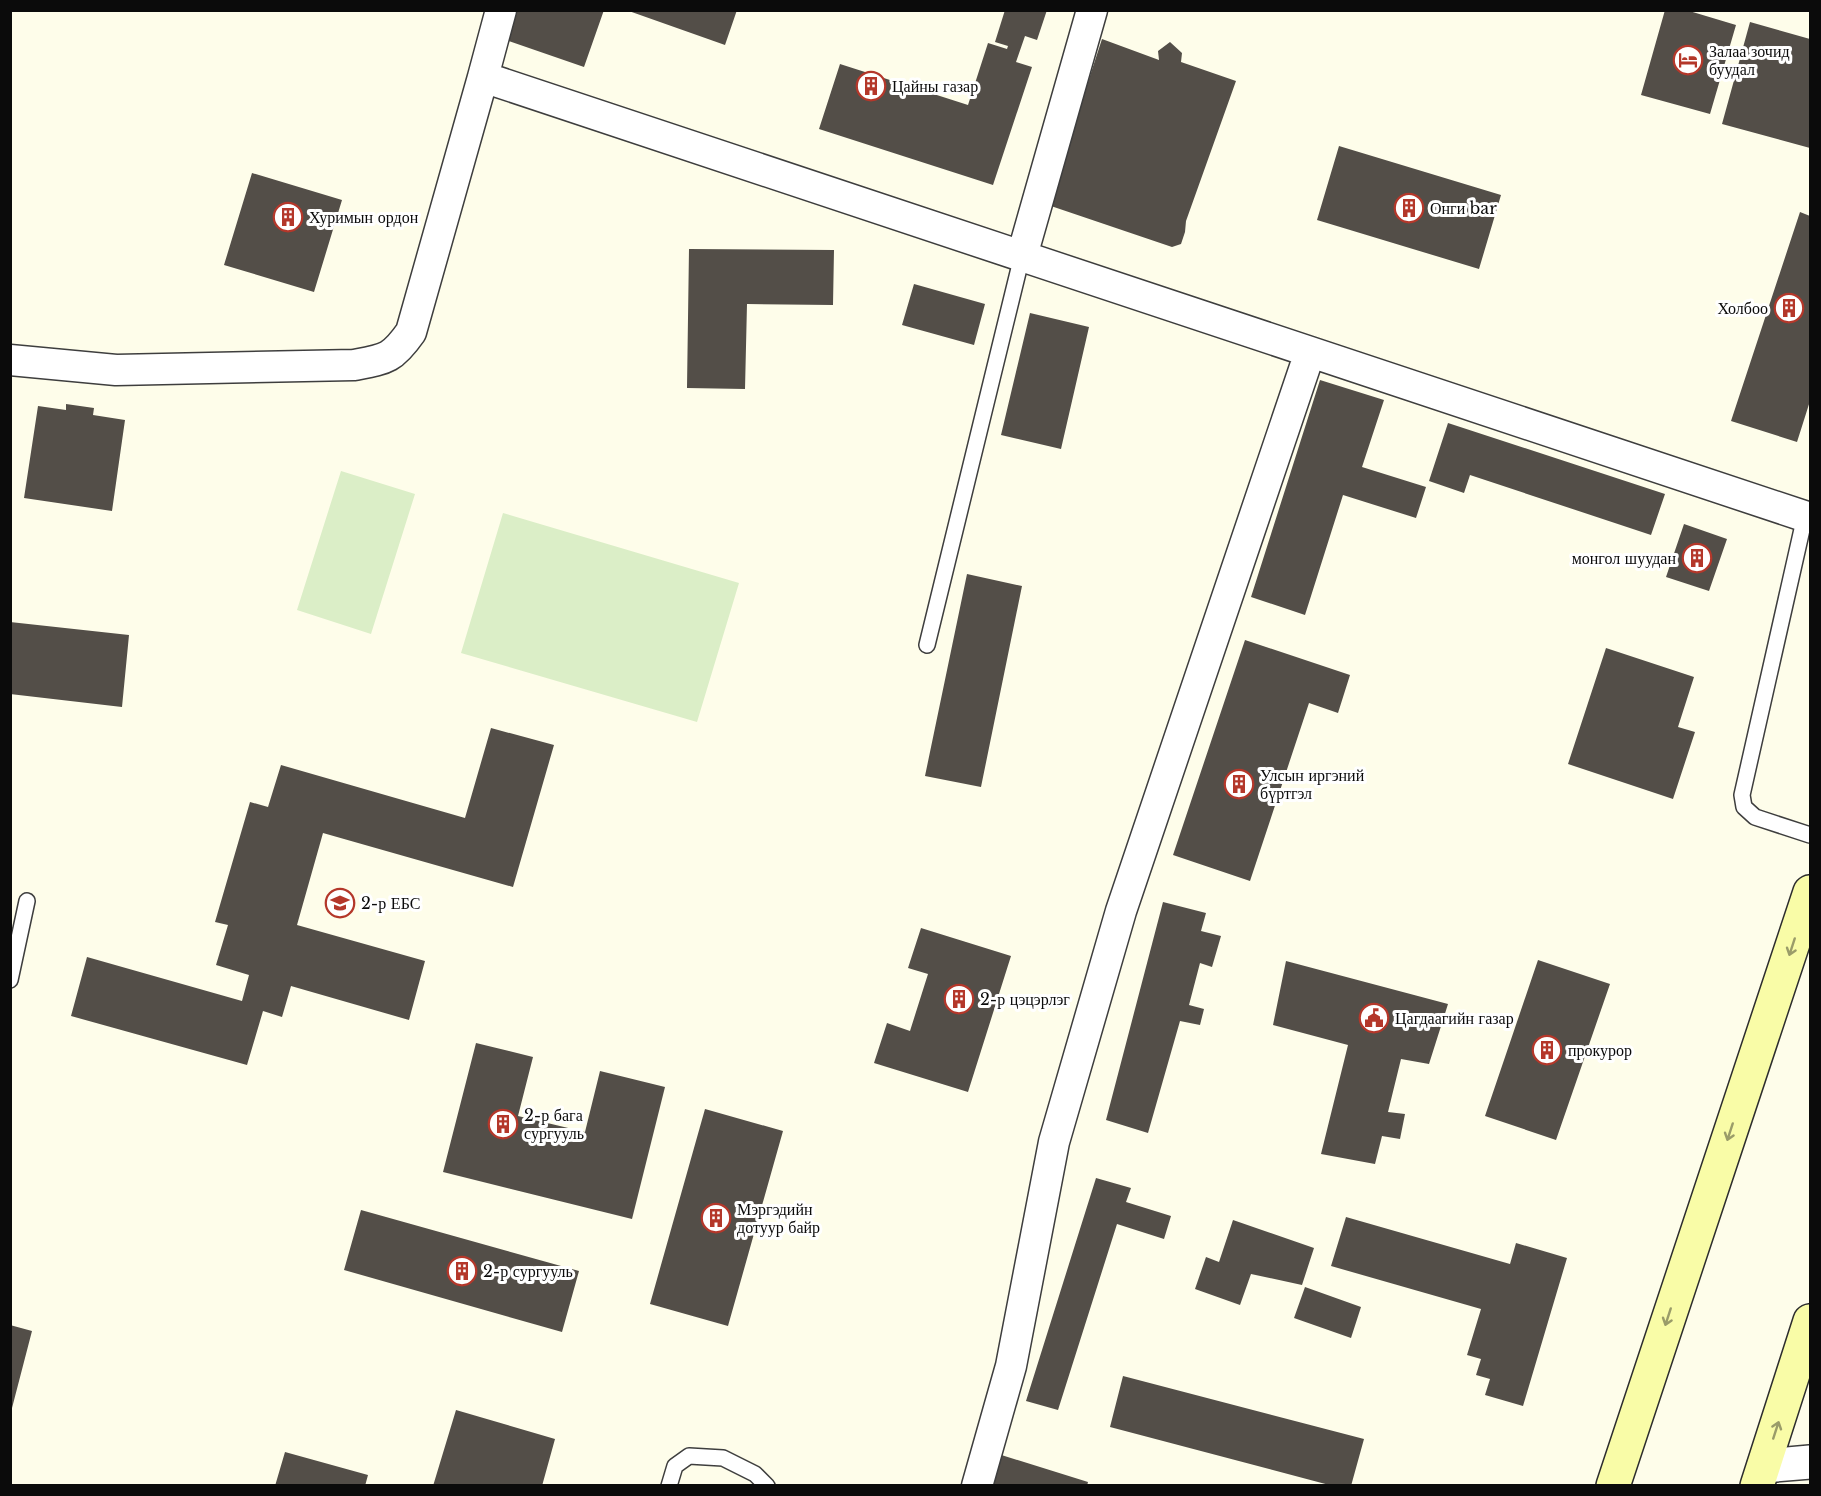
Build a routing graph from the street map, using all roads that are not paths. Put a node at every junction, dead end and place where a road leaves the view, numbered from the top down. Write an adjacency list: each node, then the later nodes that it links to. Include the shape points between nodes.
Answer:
1 (501, 10): 3 (street)
2 (1092, 10): 4 (street)
3 (483, 77): 4 (street); 6 (street, via 411,332 398,351 384,359 354,365 116,370)
4 (1022, 256): 5 (street); 8 (lane)
5 (1310, 352): 7 (street); 18 (street, via 1121,911 1054,1142 1011,1365)
6 (10, 360)
7 (1808, 517): 9 (lane, via 1742,795 1744,807 1755,818)
8 (927, 645)
9 (1810, 835)
10 (1810, 892): 19 (main road, one-way to 19)
11 (27, 901): 12 (lane)
12 (10, 980)
13 (1810, 1321): 15 (main road, one-way to 13)
14 (1810, 1462): 15 (street)
15 (1760, 1476)
16 (669, 1485): 17 (lane, via 675,1466 689,1456 723,1458 755,1474)
17 (767, 1485)
18 (977, 1485)
19 (1613, 1485)

